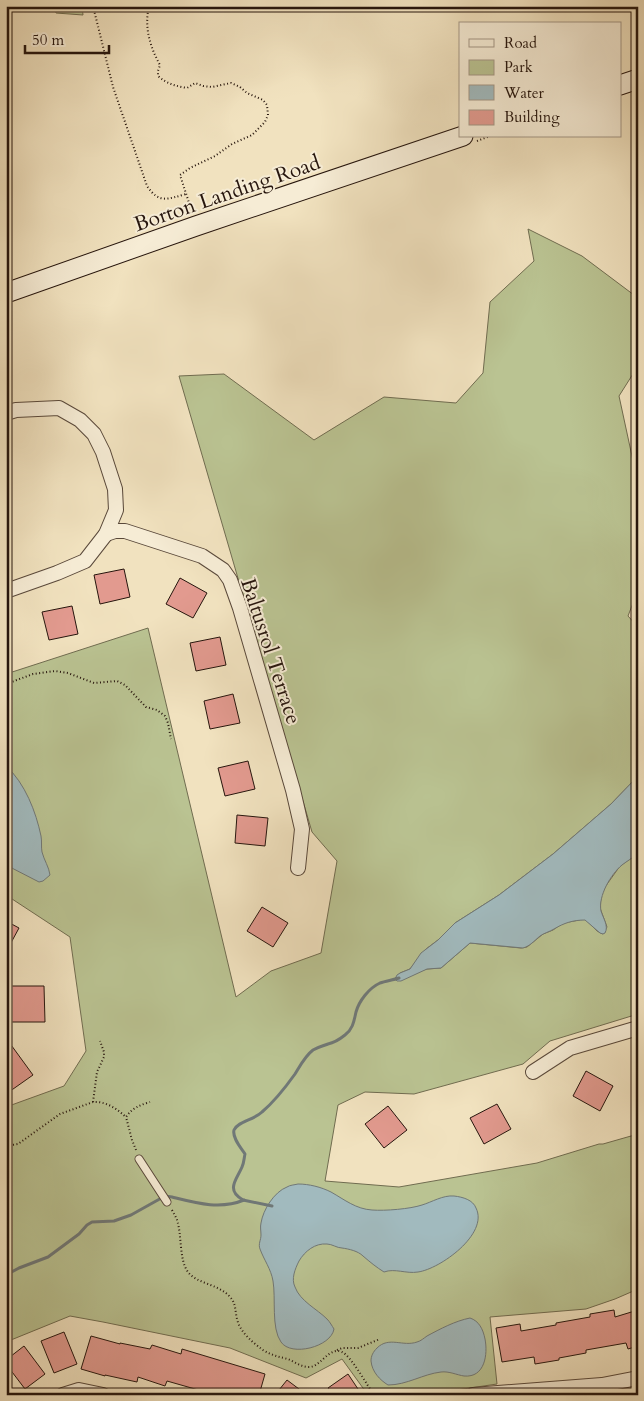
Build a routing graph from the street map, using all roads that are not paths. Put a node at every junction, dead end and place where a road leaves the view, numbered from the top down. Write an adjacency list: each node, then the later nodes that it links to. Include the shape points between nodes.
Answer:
1 (638, 79): 2 (street)
2 (622, 84)
3 (459, 137): 4 (street, Borton Landing Road)
4 (6, 293)
5 (6, 413): 6 (street, via 59,408 80,420 94,434 115,489 116,510)
6 (106, 534): 7 (street, via 85,561); 8 (street, Baltusrol Terrace, via 125,531 202,556 223,570 230,580 293,790 302,829)
7 (6, 591)
8 (298, 868)
9 (638, 1028): 10 (street, via 570,1048)
10 (533, 1072)
11 (139, 1160): 12 (lane)
12 (167, 1202)
13 (638, 1378): 16 (street, via 602,1385)
14 (63, 1395): 15 (street, via 79,1390)
15 (102, 1395)
16 (473, 1395)

